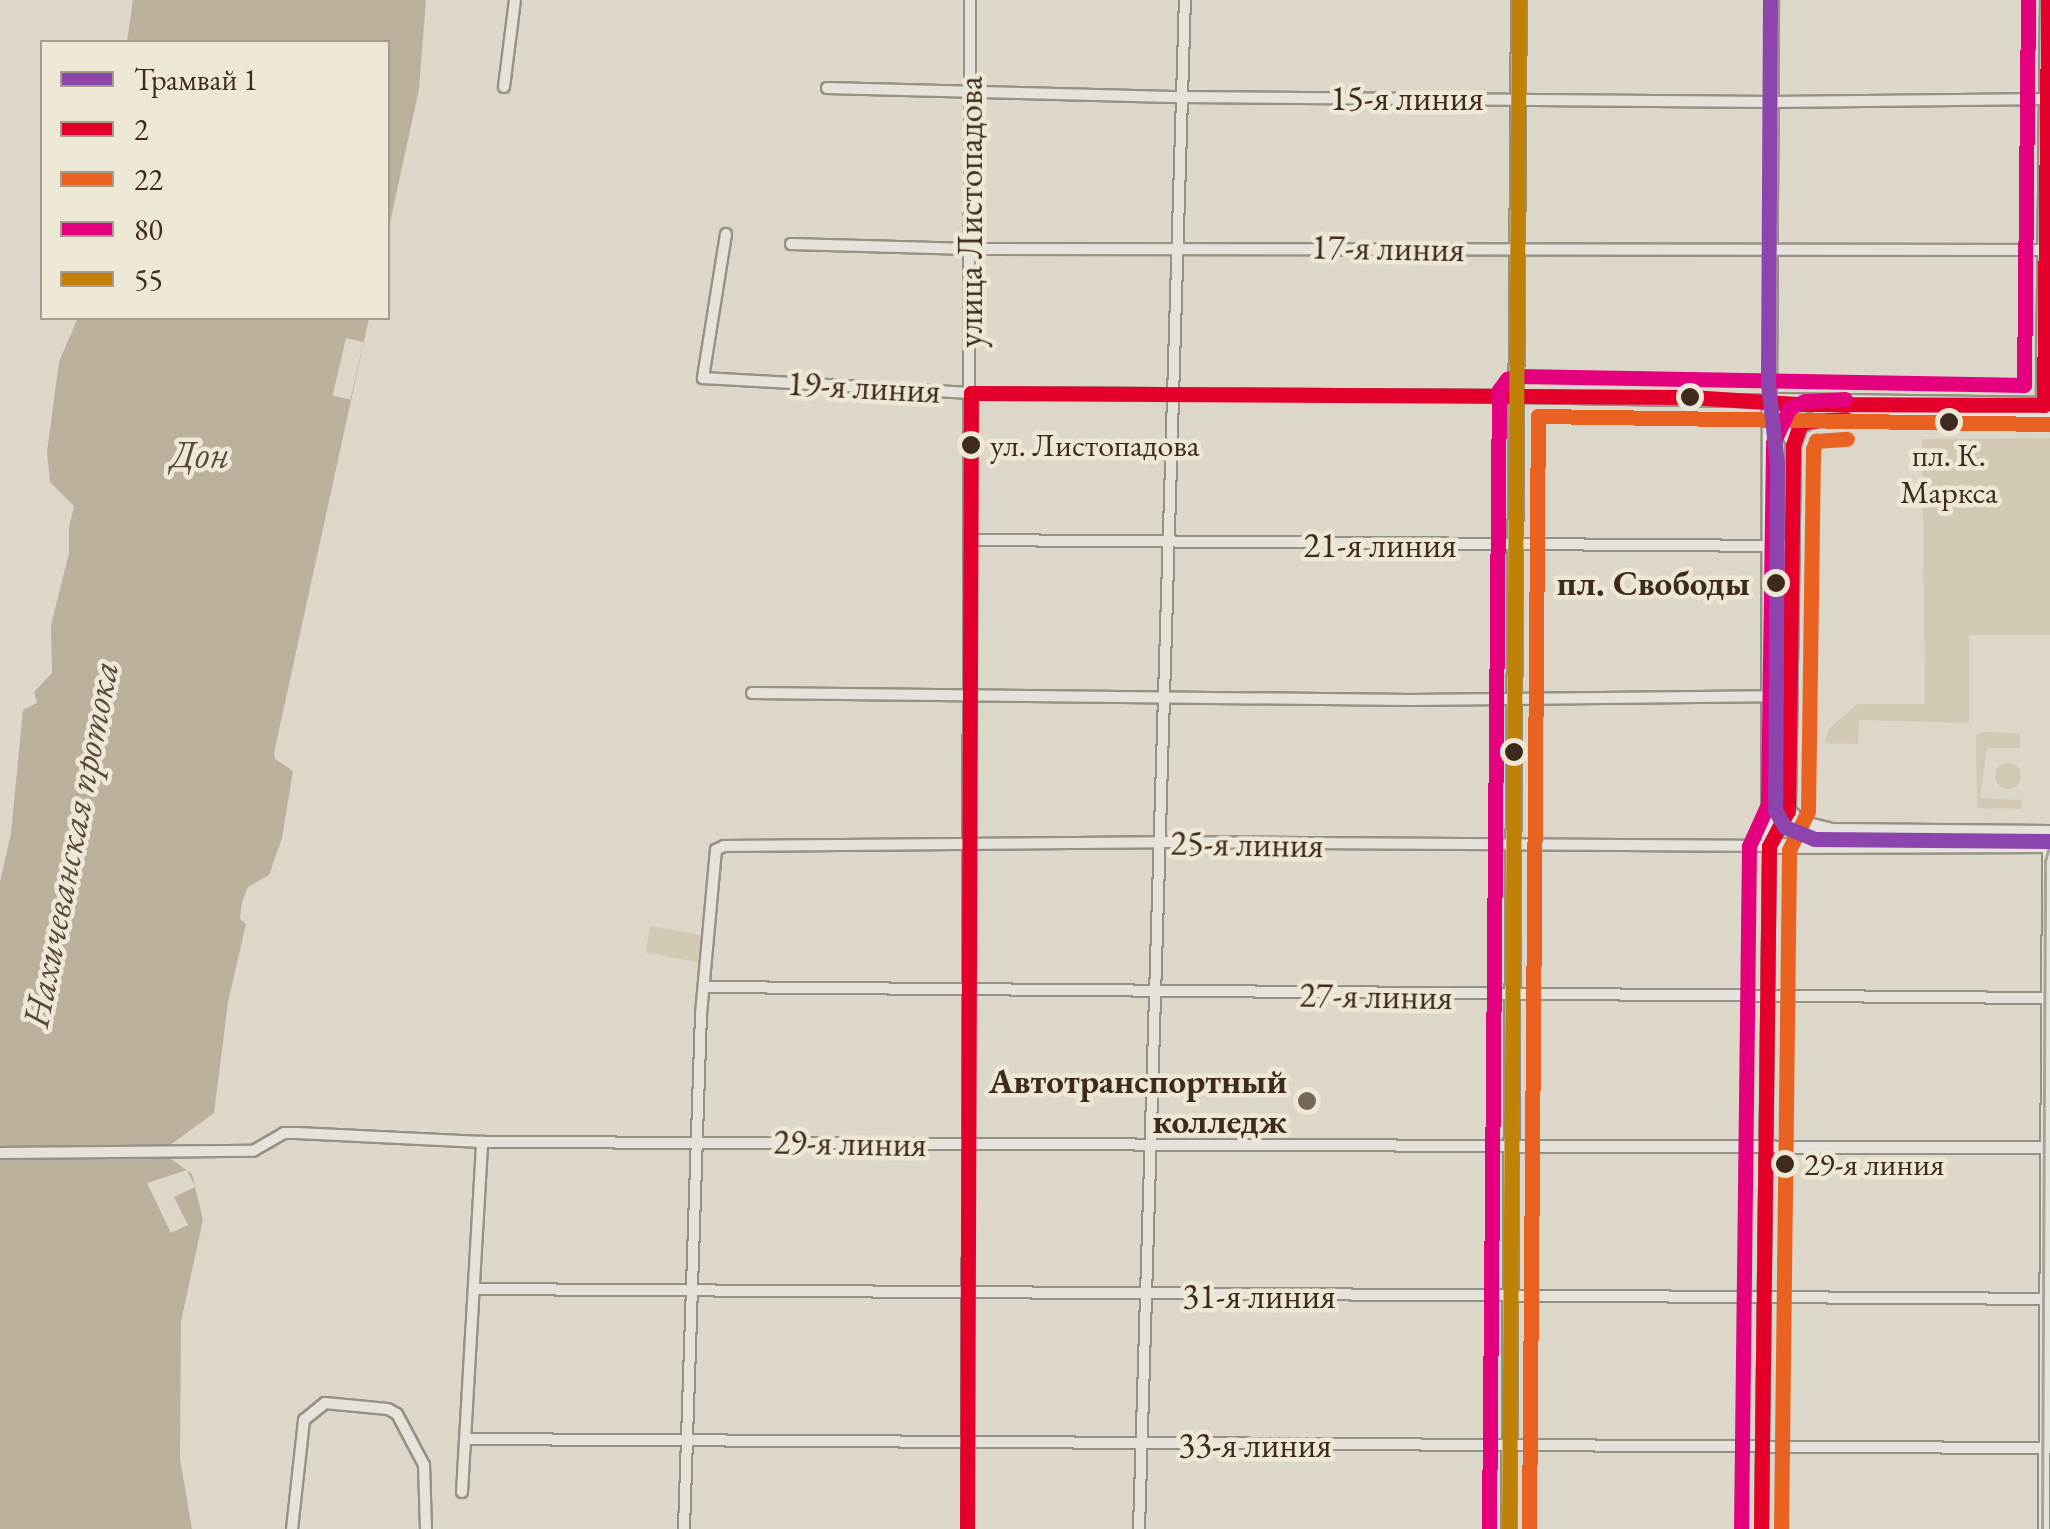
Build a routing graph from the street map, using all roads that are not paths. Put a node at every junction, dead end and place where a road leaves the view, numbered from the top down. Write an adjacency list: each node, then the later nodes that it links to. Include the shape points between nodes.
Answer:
1 (515, 0): 7 (street)
2 (970, 0): 9 (street, улица Листопадова)
3 (1185, 0): 10 (street)
4 (1519, 0): 11 (main road)
5 (1772, 0): 13 (street)
6 (2048, 0): 12 (main road)
7 (504, 87)
8 (827, 88): 9 (street, 15-я линия)
9 (970, 92): 10 (street, 15-я линия); 17 (street, улица Листопадова)
10 (1182, 97): 11 (street, 15-я линия); 16 (street)
11 (1517, 99): 13 (street, 15-я линия); 18 (main road)
12 (2048, 99): 13 (street, 15-я линия); 19 (main road)
13 (1771, 102): 20 (street)
14 (726, 234): 21 (street, 19-я линия, via 703,378)
15 (791, 244): 17 (street, 17-я линия)
16 (1176, 246): 17 (street, 17-я линия); 18 (street, 17-я линия); 22 (street)
17 (970, 249): 21 (street, улица Листопадова)
18 (1514, 250): 20 (street, 17-я линия); 23 (main road)
19 (2048, 250): 20 (street, 17-я линия); 25 (main road)
20 (1770, 251): 24 (street)
21 (970, 393): 22 (street, 19-я линия); 27 (street, улица Листопадова)
22 (1173, 394): 23 (street, 19-я линия); 28 (street)
23 (1518, 396): 24 (street, 19-я линия); 30 (main road)
24 (1770, 401): 25 (main road); 26 (street); 29 (main road)
25 (2048, 412): 26 (main road, via 1818,418 1800,426)
26 (1793, 445): 31 (main road)
27 (969, 540): 28 (street, 21-я линия); 33 (street, улица Листопадова)
28 (1168, 544): 30 (street, 21-я линия); 35 (street)
29 (1770, 545): 30 (street, 21-я линия); 31 (street, 21-я линия); 34 (main road)
30 (1516, 546): 36 (main road)
31 (1792, 546): 37 (main road)
32 (752, 694): 33 (street)
33 (970, 694): 35 (street); 40 (street, улица Листопадова)
34 (1769, 696): 36 (street); 41 (main road)
35 (1164, 697): 36 (street); 39 (street)
36 (1516, 700): 42 (main road)
37 (1788, 811): 38 (main road, via 1831,831); 41 (main road)
38 (2049, 841): 41 (main road); 48 (street)
39 (1161, 842): 40 (street, 25-я линия); 42 (street, 25-я линия); 45 (street)
40 (972, 843): 43 (street, 25-я линия, via 724,846 712,857); 44 (street, улица Листопадова)
41 (1769, 846): 42 (street, 25-я линия); 46 (street)
42 (1514, 848): 47 (main road)
43 (705, 987): 44 (street, 27-я линия); 50 (street)
44 (972, 992): 45 (street, 27-я линия); 51 (street, улица Листопадова)
45 (1157, 994): 47 (street, 27-я линия); 52 (street)
46 (1768, 996): 47 (street, 27-я линия); 48 (street, 27-я линия); 55 (street)
47 (1514, 997): 53 (main road)
48 (2048, 998): 54 (street)
49 (482, 1142): 50 (street, 29-я линия); 56 (street, 29-я линия, via 284,1133 253,1152); 58 (street)
50 (698, 1142): 51 (street, 29-я линия); 57 (street)
51 (968, 1144): 52 (street, 29-я линия); 59 (street, улица Листопадова)
52 (1152, 1146): 53 (street, 29-я линия); 60 (street)
53 (1512, 1146): 55 (street, 29-я линия); 61 (main road)
54 (2047, 1147): 55 (street, 29-я линия); 63 (street)
55 (1764, 1148): 62 (street)
56 (0, 1153)
57 (692, 1288): 58 (street, 31-я линия); 59 (street, 31-я линия); 65 (street)
58 (474, 1289): 64 (street)
59 (968, 1293): 60 (street, 31-я линия); 66 (street, улица Листопадова)
60 (1145, 1295): 61 (street, 31-я линия); 67 (street)
61 (1511, 1298): 62 (street, 31-я линия); 68 (main road)
62 (1762, 1299): 63 (street, 31-я линия); 69 (street)
63 (2047, 1299): 70 (street)
64 (465, 1439): 65 (street, 33-я линия); 71 (street)
65 (688, 1441): 66 (street, 33-я линия); 74 (street)
66 (968, 1443): 67 (street, 33-я линия); 75 (street, улица Листопадова)
67 (1140, 1444): 68 (street, 33-я линия); 76 (street)
68 (1509, 1447): 69 (street, 33-я линия); 77 (main road)
69 (1763, 1448): 70 (street, 33-я линия); 78 (street)
70 (2048, 1448): 79 (street)
71 (462, 1492)
72 (292, 1529): 73 (street, via 304,1420 322,1404 393,1410 426,1472)
73 (426, 1529)
74 (684, 1529)
75 (967, 1529)
76 (1138, 1529)
77 (1509, 1529)
78 (1761, 1529)
79 (2044, 1529)

